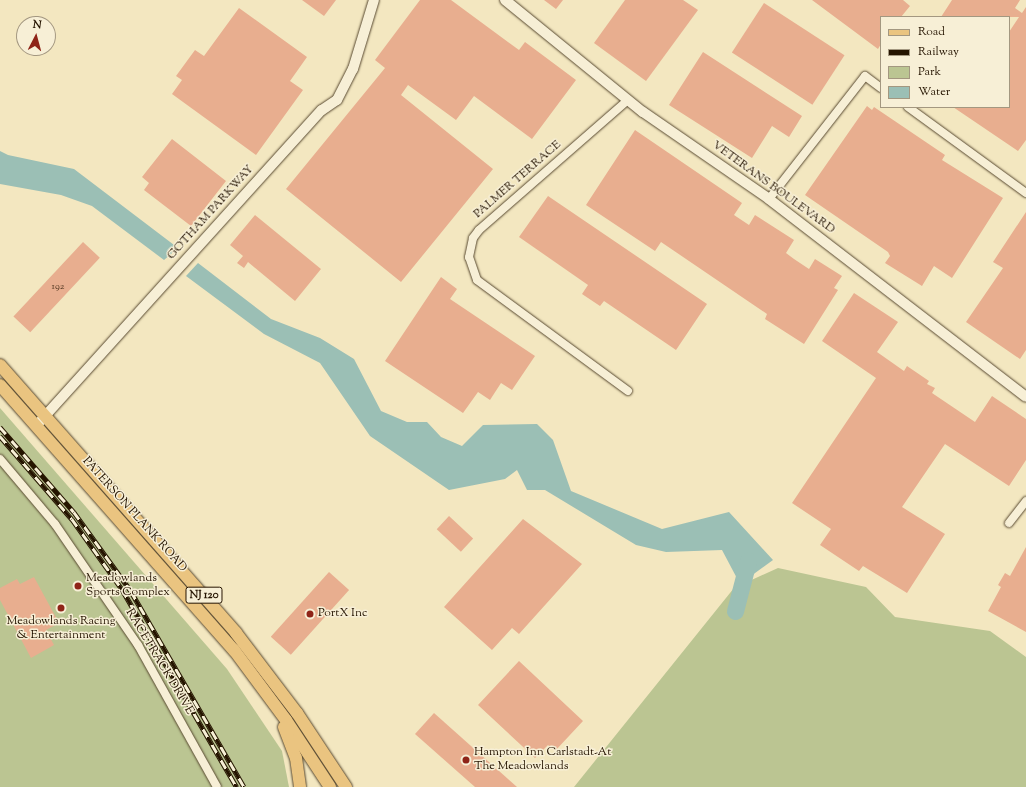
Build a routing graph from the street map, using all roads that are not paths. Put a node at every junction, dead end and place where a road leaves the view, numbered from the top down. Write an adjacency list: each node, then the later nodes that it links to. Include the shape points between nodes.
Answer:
1 (374, 0): 12 (street, GOTHAM PARKWAY, via 353,69 337,100 322,110)
2 (505, 0): 4 (street, VETERANS BOULEVARD)
3 (880, 87): 7 (street, via 865,76)
4 (628, 100): 7 (street, VETERANS BOULEVARD); 10 (street, PALMER TERRACE, via 479,230 471,243 469,257 477,280)
5 (909, 108): 6 (street)
6 (1026, 193)
7 (769, 199): 11 (street, VETERANS BOULEVARD)
8 (0, 365): 12 (main road, PATERSON PLANK ROAD / NJ 120)
9 (0, 385): 13 (main road, PATERSON PLANK ROAD / NJ 120)
10 (628, 391)
11 (1026, 397)
12 (46, 416): 13 (street, GOTHAM PARKWAY); 21 (main road, PATERSON PLANK ROAD / NJ 120, via 236,633 292,706)
13 (36, 426): 17 (main road, PATERSON PLANK ROAD / NJ 120, via 212,624)
14 (0, 459): 18 (street, RACETRACK DRIVE, via 55,524 133,639)
15 (1026, 501): 16 (street)
16 (1010, 523)
17 (275, 705): 19 (main road, via 296,758); 20 (main road, PATERSON PLANK ROAD / NJ 120)
18 (217, 787)
19 (300, 787)
20 (330, 787)
21 (346, 787)

